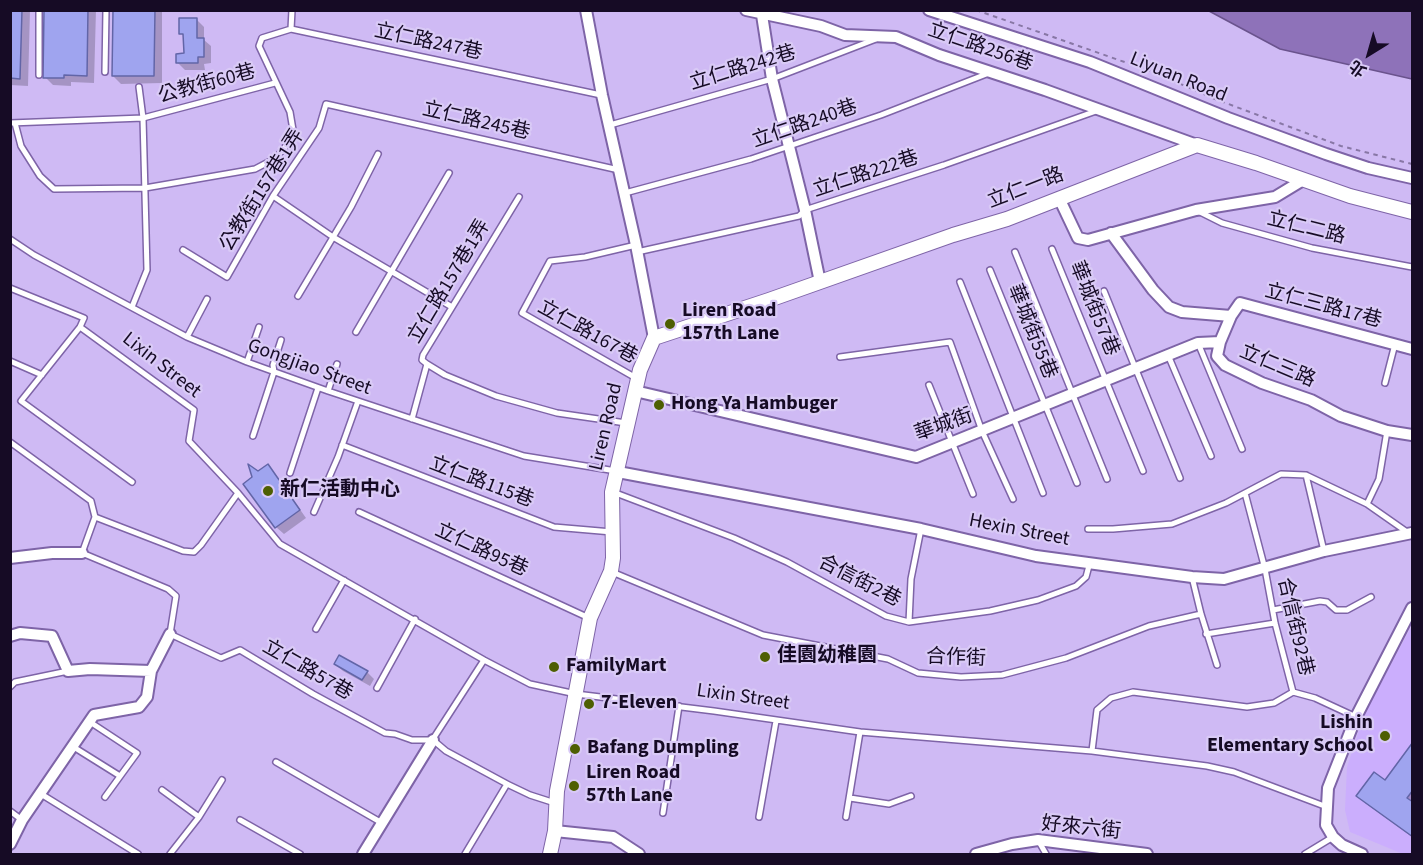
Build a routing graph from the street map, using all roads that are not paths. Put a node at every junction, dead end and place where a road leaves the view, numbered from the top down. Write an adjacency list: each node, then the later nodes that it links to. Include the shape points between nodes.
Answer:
1 (39, 10): 12 (lane)
2 (106, 10): 10 (lane)
3 (292, 10): 8 (lane)
4 (586, 10): 16 (street)
5 (746, 10): 7 (street, 立仁路256巷)
6 (929, 10): 27 (street, Liyuan Road, via 1090,62 1336,158)
7 (762, 15): 9 (street, 立仁路256巷, via 821,26 845,35); 13 (street)
8 (291, 29): 14 (lane, 立仁路247巷, via 262,38 259,46); 16 (lane, 立仁路247巷)
9 (884, 36): 11 (street, 立仁路256巷); 13 (lane, 立仁路242巷)
10 (105, 72)
11 (992, 72): 18 (street, 立仁路256巷); 23 (lane, 立仁路240巷)
12 (39, 75)
13 (772, 79): 21 (lane, 立仁路242巷); 23 (street)
14 (275, 83): 19 (lane, 公教街60巷); 29 (lane, 公教街60巷, via 290,112 294,136 276,158 255,169)
15 (139, 87): 19 (lane, 公教街60巷)
16 (602, 95): 21 (street)
17 (326, 104): 25 (lane, 立仁路245巷); 31 (lane, 公教街157巷1弄, via 319,128)
18 (1100, 110): 22 (street, 立仁路256巷); 34 (lane, 立仁路222巷)
19 (143, 118): 20 (lane, 公教街60巷); 29 (lane, 公教街60巷)
20 (13, 123): 29 (lane, 公教街60巷, via 21,146 40,176 54,189)
21 (610, 125): 25 (street)
22 (1197, 145): 28 (street); 33 (street, 立仁一路)
23 (790, 146): 30 (lane, 立仁路240巷); 34 (street)
24 (378, 154): 38 (lane)
25 (619, 170): 30 (street)
26 (449, 173): 46 (lane)
27 (1413, 178)
28 (1303, 180): 35 (street, via 1275,197); 36 (street)
29 (145, 188): 53 (lane, 公教街60巷, via 147,270)
30 (623, 193): 40 (street)
31 (273, 196): 38 (lane); 42 (lane, 公教街157巷1弄, via 227,277)
32 (519, 197): 54 (lane, 立仁路157巷1弄)
33 (1059, 198): 37 (street, via 1078,238 1088,240); 47 (street, 立仁一路)
34 (805, 210): 40 (lane, 立仁路222巷, via 799,216); 47 (street)
35 (1196, 210): 37 (street); 44 (lane, 立仁二路, via 1222,223 1312,248)
36 (1413, 212)
37 (1111, 233): 56 (street, 立仁三路, via 1169,307 1182,312)
38 (333, 237): 46 (lane); 51 (lane)
39 (10, 239): 53 (lane, Gongjiao Street)
40 (637, 249): 55 (lane, 立仁路222巷, via 550,261); 61 (street)
41 (1052, 249): 76 (lane, 華城街57巷)
42 (183, 250)
43 (1015, 252): 82 (lane)
44 (1413, 267)
45 (990, 270): 84 (lane, 華城街55巷)
46 (392, 272): 54 (lane); 59 (lane)
47 (820, 282): 61 (street, 立仁一路)
48 (960, 282): 85 (lane)
49 (10, 288): 57 (lane, via 84,318)
50 (1104, 291): 73 (lane)
51 (298, 296)
52 (207, 299): 60 (lane)
53 (132, 307): 60 (lane, Gongjiao Street)
54 (452, 307): 72 (lane, 立仁路157巷1弄, via 423,355)
55 (522, 313): 78 (lane, 立仁路167巷)
56 (1231, 316): 63 (street, 立仁三路); 65 (street, 立仁三路17巷, via 1240,303)
57 (80, 327): 75 (lane); 106 (lane, Lixin Street, via 194,410 189,441)
58 (259, 327): 70 (lane)
59 (356, 332)
60 (187, 337): 70 (lane, Gongjiao Street)
61 (654, 338): 78 (street, Liren Road)
62 (281, 340): 74 (lane)
63 (1220, 342): 64 (street, 華城街); 89 (street, 立仁三路, via 1217,356 1225,365 1341,416)
64 (1198, 343): 67 (street, 華城街); 95 (lane)
65 (1395, 344): 66 (street, 立仁三路17巷); 77 (lane)
66 (1413, 350)
67 (1168, 355): 73 (street, 華城街); 96 (lane)
68 (840, 357): 88 (lane, via 950,342)
69 (10, 361): 75 (lane)
70 (247, 362): 74 (lane, Gongjiao Street)
71 (337, 364): 81 (lane)
72 (427, 364): 86 (lane, 立仁路157巷1弄); 87 (lane, via 496,396 557,413)
73 (1135, 369): 76 (street, 華城街); 101 (lane)
74 (274, 372): 80 (lane, Gongjiao Street); 91 (lane)
75 (42, 375): 103 (lane, via 21,401)
76 (1106, 380): 82 (street, 華城街); 97 (lane, 華城街57巷)
77 (1385, 382)
78 (636, 385): 87 (street, Liren Road); 93 (street, 華城街, via 916,457)
79 (929, 385): 93 (lane)
80 (318, 388): 81 (lane, Gongjiao Street); 99 (lane)
81 (328, 391): 83 (lane, Gongjiao Street)
82 (1072, 394): 84 (street, 華城街); 102 (lane)
83 (358, 401): 86 (lane, Gongjiao Street); 94 (lane)
84 (1045, 405): 85 (street, 華城街); 104 (lane, 華城街55巷)
85 (1013, 418): 88 (street, 華城街); 107 (lane)
86 (412, 419): 98 (lane, Gongjiao Street, via 524,456)
87 (627, 423): 98 (street, Liren Road)
88 (982, 431): 93 (street, 華城街); 110 (lane)
89 (1387, 431): 90 (street, 立仁三路); 111 (lane, via 1379,479)
90 (1413, 435)
91 (253, 436)
92 (10, 442): 114 (lane, via 91,501)
93 (952, 443): 109 (lane)
94 (342, 445): 112 (lane); 117 (lane, 立仁路115巷, via 554,527)
95 (1242, 449)
96 (1211, 456)
97 (1143, 471)
98 (618, 472): 105 (street, Liren Road); 116 (street, Hexin Street)
99 (290, 473)
100 (1306, 475): 108 (lane, via 1281,474); 111 (lane); 119 (lane)
101 (1180, 478)
102 (1107, 479)
103 (132, 482)
104 (1077, 483)
105 (612, 492): 117 (street, Liren Road); 133 (lane, 合信街2巷, via 734,538 886,616)
106 (238, 493): 114 (lane, via 194,552); 126 (lane, Lixin Street, via 280,544)
107 (1043, 493)
108 (1245, 493): 115 (lane, via 1172,524); 123 (lane, 合信街92巷)
109 (973, 494)
110 (1013, 499)
111 (1367, 504): 118 (lane)
112 (314, 512)
113 (359, 512): 131 (lane, 立仁路95巷)
114 (95, 517): 120 (lane)
115 (1089, 529)
116 (921, 530): 122 (street, Hexin Street, via 1036,556); 133 (lane, via 911,579)
117 (612, 532): 124 (street, Liren Road)
118 (1410, 533): 119 (street, Hexin Street)
119 (1324, 551): 123 (street, Hexin Street)
120 (82, 553): 121 (street); 136 (lane, via 168,589 176,596)
121 (10, 558)
122 (1090, 562): 125 (street, Hexin Street); 133 (lane, 合信街2巷, via 1086,578 1076,586 1038,600)
123 (1265, 569): 125 (street, Hexin Street, via 1224,579); 128 (lane, 合信街92巷)
124 (611, 572): 130 (lane, 合作街, via 763,634 888,660 918,674 1002,675 1066,658 1149,626); 131 (street, Liren Road)
125 (1192, 577): 130 (lane)
126 (344, 580): 132 (lane, Lixin Street); 135 (lane)
127 (1371, 597): 128 (lane, via 1347,610 1336,610 1320,601)
128 (1273, 610): 134 (lane, 合信街92巷)
129 (1411, 611): 148 (street)
130 (1201, 614): 137 (lane)
131 (590, 618): 146 (street, Liren Road)
132 (415, 619): 139 (lane, Lixin Street); 144 (lane)
133 (909, 622)
134 (1275, 623): 137 (lane); 145 (lane, 合信街92巷)
135 (316, 629)
136 (170, 634): 142 (street); 152 (lane, 立仁路57巷, via 221,658 240,650 385,733 412,740)
137 (1206, 634): 140 (lane)
138 (10, 636): 141 (street, via 52,636)
139 (484, 660): 146 (lane, Lixin Street, via 530,684); 152 (lane)
140 (1217, 666)
141 (68, 671): 142 (street); 143 (lane, via 15,682)
142 (151, 671): 150 (street, via 147,697 139,707 94,715)
143 (10, 687)
144 (377, 688)
145 (1293, 692): 148 (lane); 154 (lane, via 1274,703 1247,708 1133,692 1111,698 1098,710)
146 (574, 693): 147 (lane, Lixin Street); 164 (street, Liren Road)
147 (679, 706): 149 (lane, Lixin Street); 167 (lane)
148 (1356, 717): 165 (street, via 1328,788)
149 (776, 721): 151 (lane, Lixin Street); 169 (lane)
150 (88, 722): 153 (street); 156 (lane, via 137,753)
151 (860, 732): 154 (lane, Lixin Street); 163 (lane)
152 (433, 740): 158 (lane, 立仁路57巷); 173 (street)
153 (72, 746): 156 (lane); 160 (street)
154 (1092, 751): 165 (lane, Lixin Street, via 1234,772)
155 (276, 762): 173 (lane)
156 (120, 776): 162 (lane)
157 (222, 780): 168 (lane)
158 (507, 784): 164 (lane, 立仁路57巷); 182 (lane)
159 (162, 790): 168 (lane)
160 (41, 794): 171 (street); 178 (lane)
161 (911, 796): 163 (lane, via 889,804)
162 (105, 797)
163 (850, 798): 170 (lane)
164 (556, 804): 174 (street, Liren Road)
165 (1327, 807): 175 (street, via 1326,825)
166 (10, 811): 171 (lane)
167 (663, 813)
168 (199, 817): 179 (lane)
169 (759, 817)
170 (846, 817)
171 (22, 820): 177 (street)
172 (240, 820): 180 (lane)
173 (382, 823): 181 (street)
174 (555, 831): 183 (street, Liren Road); 184 (street, via 612,837)
175 (1333, 837): 188 (lane); 189 (street)
176 (1038, 840): 185 (street, 好來六街); 186 (lane); 187 (street, 好來六街)
177 (10, 844)
178 (138, 855)
179 (170, 855)
180 (300, 855)
181 (363, 855)
182 (465, 855)
183 (550, 855)
184 (639, 855)
185 (976, 855)
186 (1046, 855)
187 (1147, 855)
188 (1305, 855)
189 (1362, 855)

